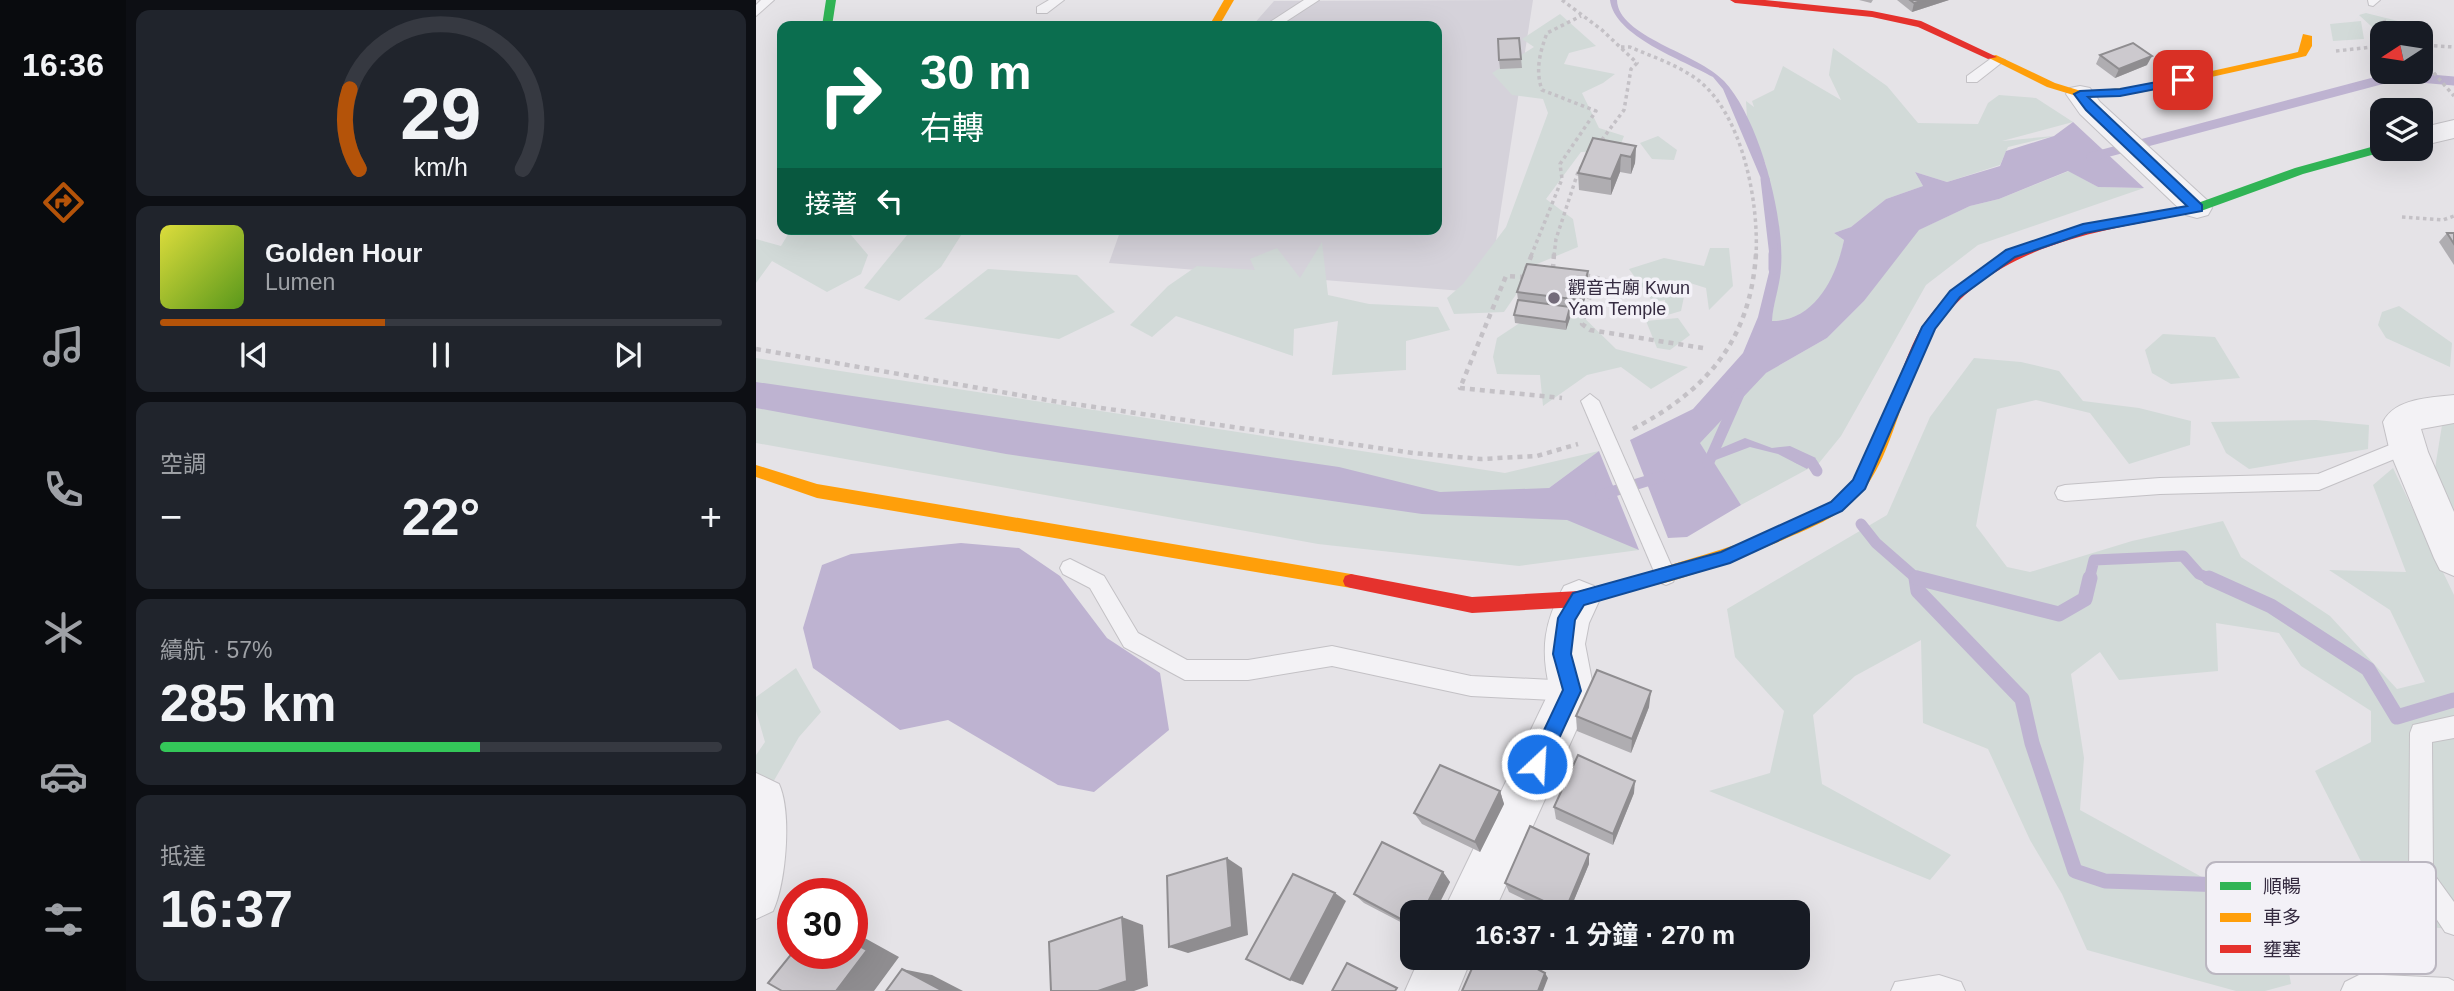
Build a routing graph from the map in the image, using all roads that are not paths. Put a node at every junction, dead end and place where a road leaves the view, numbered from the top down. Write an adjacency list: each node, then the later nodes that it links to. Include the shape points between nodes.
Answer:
1 (768, 0): 8 (lane)
2 (831, 0): 9 (street)
3 (1058, 0): 7 (lane)
4 (1229, 0): 10 (street)
5 (1313, 0): 11 (lane)
6 (1735, 0): 13 (street, via 1871,13 1922,24)
7 (1042, 10)
8 (756, 12)
9 (828, 21)
10 (1217, 21)
11 (1278, 21)
12 (2307, 36): 15 (street, via 2302,54)
13 (1998, 60): 14 (lane); 15 (street)
14 (1972, 79)
15 (2085, 101): 19 (street)
16 (2454, 129): 17 (street)
17 (2433, 134)
18 (2370, 151): 19 (street, via 2299,170)
19 (2197, 208): 27 (street, via 2083,229 2011,254 1975,278 1955,294 1929,327 1859,484 1837,506 1724,558)
20 (1590, 401): 27 (lane)
21 (2454, 409): 22 (street, via 2417,414 2401,422)
22 (2407, 446): 24 (lane, via 2319,482); 25 (street)
23 (756, 471): 28 (street, via 817,491 1472,605)
24 (2065, 493)
25 (2454, 558)
26 (1070, 568): 29 (lane, via 1097,582 1131,640 1185,670 1248,670 1332,656 1471,686)
27 (1666, 576): 28 (street)
28 (1579, 599): 29 (street, via 1566,618 1562,654)
29 (1572, 691): 35 (street)
30 (2454, 727): 32 (lane, via 2421,733)
31 (756, 796): 33 (street, via 763,800)
32 (2421, 862)
33 (756, 894)
34 (2436, 898): 36 (lane)
35 (1474, 900)
36 (2454, 923)
37 (1441, 970): 39 (street)
38 (2389, 989): 42 (lane, via 2361,987); 43 (lane)
39 (1431, 991)
40 (1904, 991): 41 (lane)
41 (1952, 991)
42 (2354, 991)
43 (2448, 991)

